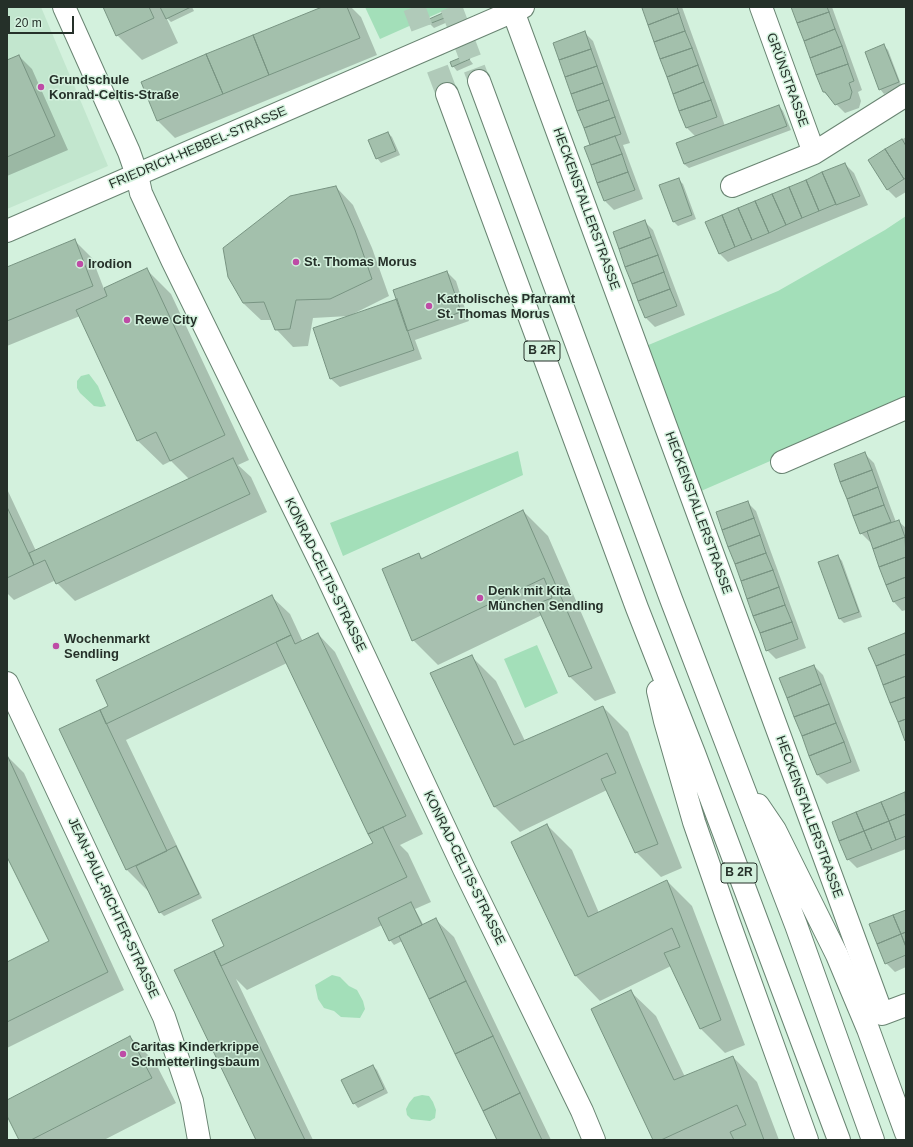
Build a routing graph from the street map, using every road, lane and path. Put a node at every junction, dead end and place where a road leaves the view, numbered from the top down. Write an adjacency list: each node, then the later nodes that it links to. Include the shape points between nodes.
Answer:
1 (64, 7): 8 (main road, KONRAD-CELTIS-STRASSE, via 129,152)
2 (760, 7): 7 (main road, GRÜNSTRASSE)
3 (518, 9): 8 (main road, FRIEDRICH-HEBBEL-STRASSE); 16 (main road, HECKENSTALLERSTRASSE, via 882,1014)
4 (479, 81): 15 (main road, B 2R)
5 (447, 94): 13 (main road, B 2R)
6 (906, 95): 7 (main road)
7 (814, 153): 9 (main road)
8 (136, 175): 10 (main road, FRIEDRICH-HEBBEL-STRASSE); 19 (main road, KONRAD-CELTIS-STRASSE, via 141,193 172,260 326,574)
9 (732, 186)
10 (7, 231)
11 (906, 409): 12 (main road)
12 (782, 462)
13 (637, 608): 20 (main road, via 665,721 694,822); 21 (main road, B 2R)
14 (7, 683): 18 (main road, JEAN-PAUL-RICHTER-STRASSE, via 164,1017 192,1101)
15 (738, 777): 17 (main road, via 775,830 837,955 868,1029); 22 (main road, B 2R, via 796,925)
16 (906, 1005)
17 (906, 1133)
18 (199, 1140)
19 (594, 1140)
20 (807, 1140)
21 (839, 1140)
22 (873, 1140)

